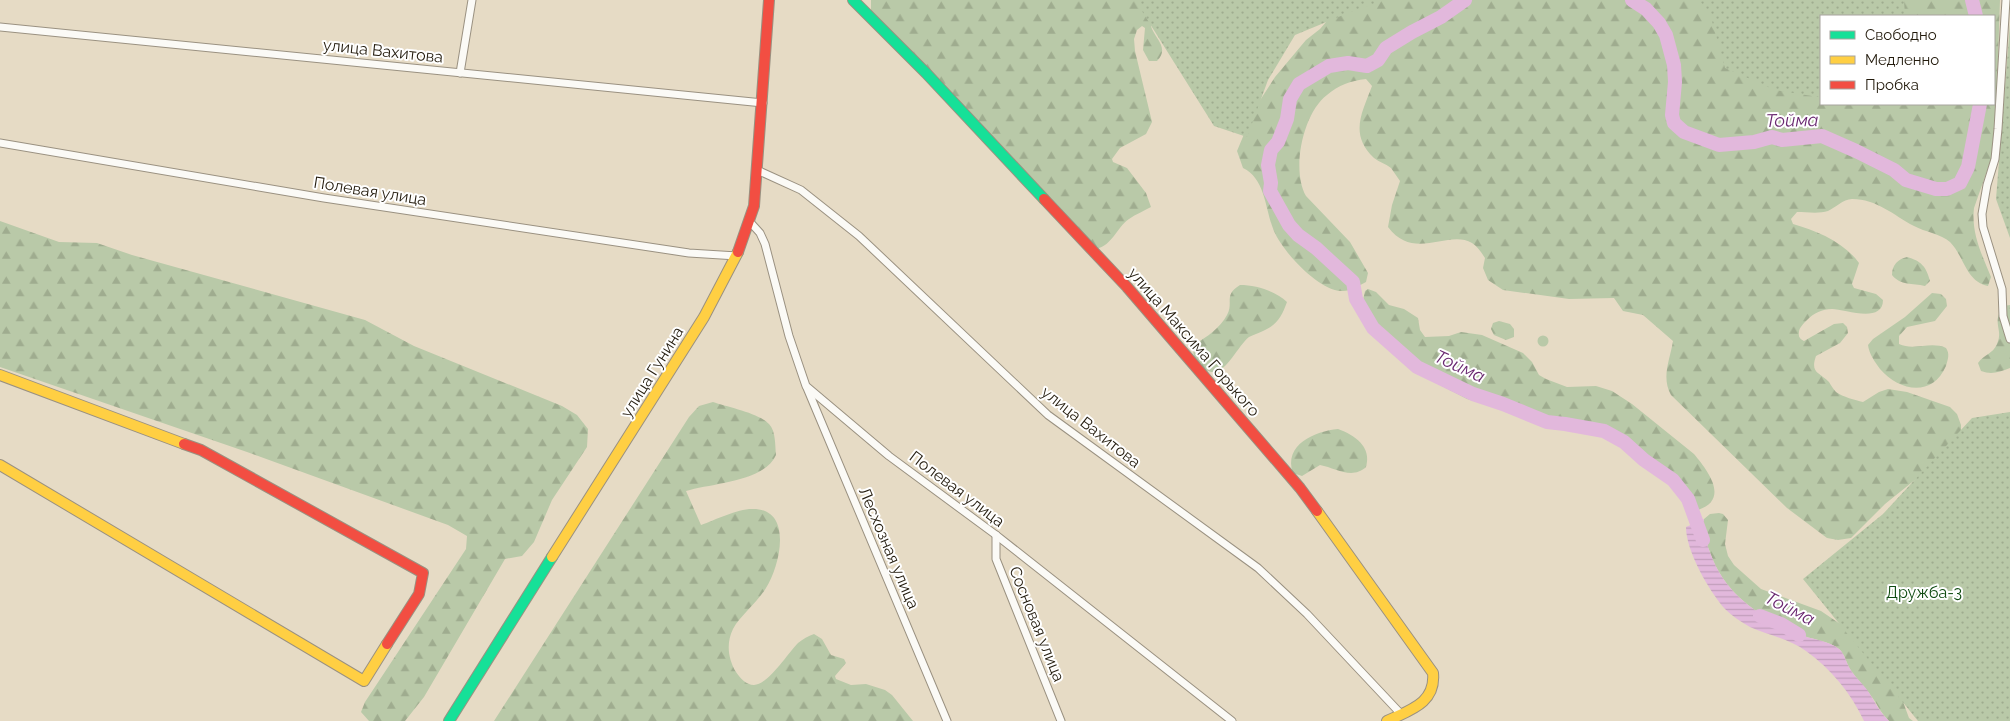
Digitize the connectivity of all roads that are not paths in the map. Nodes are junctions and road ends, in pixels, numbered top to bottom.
1 (472, 0) edge
2 (769, 0) edge
3 (853, 0) edge
4 (2006, 0) edge
5 (0, 27) edge
6 (460, 73) junction
7 (763, 103) junction
8 (0, 143) edge
9 (757, 170) junction
10 (750, 222) junction
11 (737, 256) junction
12 (2010, 340) edge
13 (0, 375) edge
14 (806, 386) junction
15 (0, 465) edge
16 (996, 535) junction
17 (1401, 714) junction
18 (449, 721) edge
19 (947, 721) edge
20 (1061, 721) edge
21 (1232, 721) edge
22 (1387, 721) edge

1 - 6 street
2 - 7 street, улица Гунина
3 - 17 street, улица Максима Горького
4 - 12 street
5 - 6 street, улица Вахитова
6 - 7 street, улица Вахитова
7 - 9 street, улица Гунина
8 - 11 street, Полевая улица
9 - 10 street, улица Гунина
9 - 17 street, улица Вахитова
10 - 11 street, улица Гунина
10 - 14 street
11 - 18 street, улица Гунина
13 - 15 street
14 - 16 street, Полевая улица
14 - 19 street, Лесхозная улица
16 - 20 street, Сосновая улица
16 - 21 street, Полевая улица
17 - 22 street, улица Максима Горького

